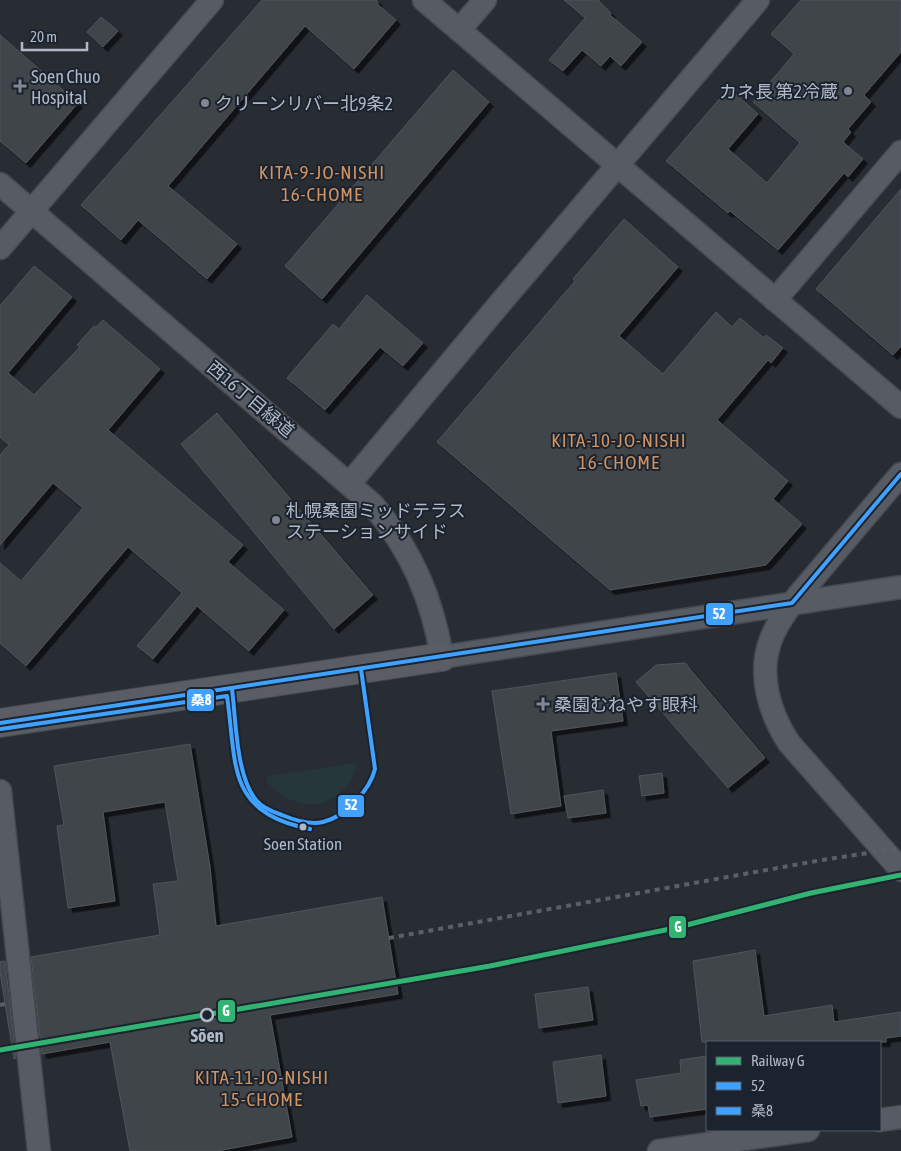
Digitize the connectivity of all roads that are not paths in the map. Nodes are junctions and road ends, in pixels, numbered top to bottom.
1 (212, 0) edge
2 (424, 0) edge
3 (485, 0) edge
4 (758, 0) edge
5 (459, 30) junction
6 (901, 152) edge
7 (618, 165) junction
8 (0, 184) edge
9 (31, 211) junction
10 (0, 248) edge
11 (775, 300) junction
12 (901, 407) edge
13 (901, 474) edge
14 (350, 484) junction
15 (901, 587) edge
16 (792, 603) junction
17 (442, 656) junction
18 (0, 724) edge
19 (0, 791) edge
20 (901, 870) edge
21 (901, 1117) edge
22 (881, 1120) edge
23 (795, 1138) edge
24 (38, 1151) edge
25 (659, 1151) edge

1 - 9 street
2 - 5 street
3 - 5 street
4 - 7 street
5 - 7 street
6 - 11 street
7 - 11 street
7 - 14 street
8 - 9 street, 西16丁目緑道
9 - 10 street
9 - 14 street, 西16丁目緑道
11 - 12 street
13 - 16 street
14 - 17 street, 西16丁目緑道
15 - 16 street
16 - 17 street
16 - 20 street
17 - 18 main road
19 - 24 street
21 - 22 street
23 - 25 street

